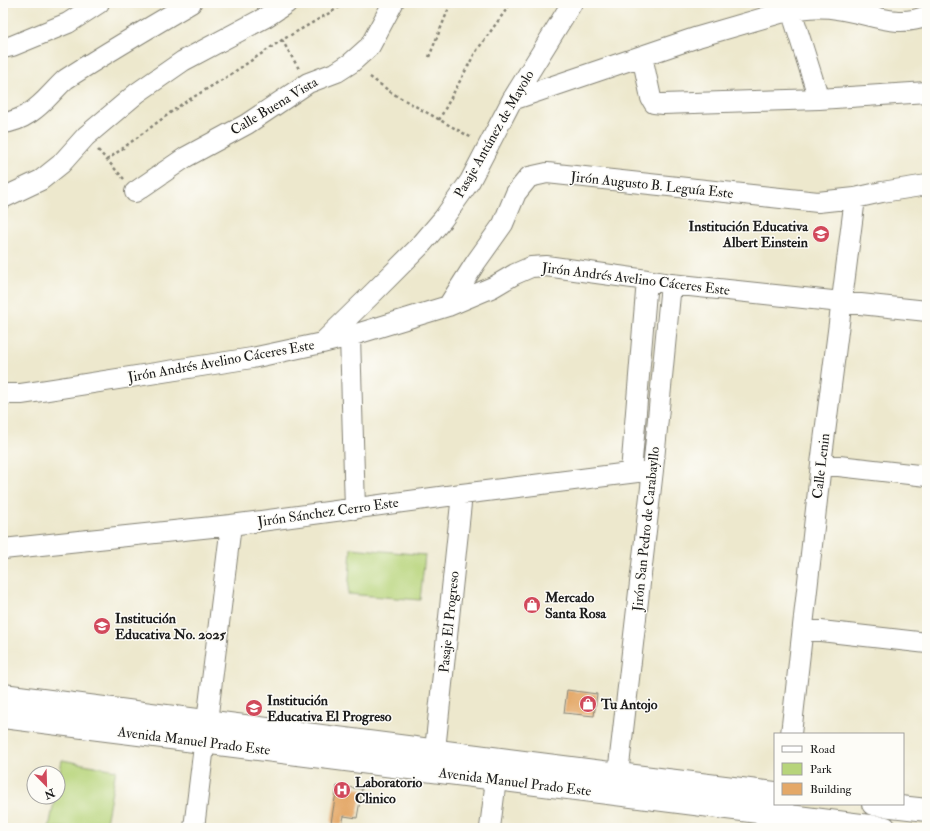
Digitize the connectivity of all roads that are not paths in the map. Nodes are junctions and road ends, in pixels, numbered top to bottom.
1 (99, 3) edge
2 (191, 3) edge
3 (287, 3) edge
4 (393, 3) edge
5 (588, 3) edge
6 (570, 6) edge
7 (792, 10) junction
8 (927, 16) edge
9 (3, 48) edge
10 (642, 56) junction
11 (927, 92) edge
12 (819, 99) junction
13 (512, 100) junction
14 (3, 123) edge
15 (927, 185) edge
16 (135, 192) road end
17 (3, 198) edge
18 (855, 198) junction
19 (647, 280) junction
20 (671, 284) junction
21 (842, 301) junction
22 (448, 306) junction
23 (927, 311) edge
24 (350, 336) junction
25 (322, 343) junction
26 (3, 394) edge
27 (821, 464) junction
28 (653, 470) junction
29 (631, 472) junction
30 (927, 476) edge
31 (462, 494) junction
32 (355, 508) junction
33 (231, 525) junction
34 (3, 549) edge
35 (803, 629) junction
36 (927, 643) edge
37 (3, 695) edge
38 (3, 717) edge
39 (206, 721) junction
40 (791, 733) edge
41 (203, 742) junction
42 (435, 750) junction
43 (499, 758) junction
44 (618, 774) junction
45 (496, 779) junction
46 (774, 792) edge
47 (882, 805) edge
48 (927, 810) edge
49 (783, 816) edge
50 (194, 828) edge
51 (490, 828) edge
52 (885, 828) edge

1 - 9 street
2 - 14 street
3 - 17 street
4 - 16 street, Calle Buena Vista
5 - 6 street
6 - 13 street, Pasaje Antúnez de Mayolo
7 - 8 street
7 - 10 street
7 - 12 street
10 - 12 street
10 - 13 street
11 - 12 street
13 - 25 street, Pasaje Antúnez de Mayolo
15 - 18 street, Jirón Augusto B. Leguía Este
18 - 21 street, Calle Lenin
18 - 22 street, Jirón Augusto B. Leguía Este
19 - 20 street, Jirón Andrés Avelino Cáceres Este
19 - 22 street, Jirón Andrés Avelino Cáceres Este
19 - 29 street, Jirón San Pedro de Carabayllo
20 - 21 street, Jirón Andrés Avelino Cáceres Este
20 - 28 street, Jirón San Pedro de Carabayllo
21 - 23 street, Jirón Andrés Avelino Cáceres Este
21 - 27 street, Calle Lenin
22 - 24 street, Jirón Andrés Avelino Cáceres Este
24 - 25 street, Jirón Andrés Avelino Cáceres Este
24 - 32 street
25 - 26 street, Jirón Andrés Avelino Cáceres Este
27 - 30 street
27 - 35 street, Calle Lenin
28 - 29 street, Jirón Sánchez Cerro Este
28 - 44 street, Jirón San Pedro de Carabayllo
29 - 31 street, Jirón Sánchez Cerro Este
31 - 32 street, Jirón Sánchez Cerro Este
31 - 42 street, Pasaje El Progreso
32 - 33 street, Jirón Sánchez Cerro Este
33 - 34 street, Jirón Sánchez Cerro Este
33 - 39 street
35 - 36 street
35 - 40 street, Calle Lenin
37 - 39 street, Avenida Manuel Prado Este
38 - 41 street, Avenida Manuel Prado Este
39 - 41 street
39 - 42 street, Avenida Manuel Prado Este
41 - 45 street, Avenida Manuel Prado Este
41 - 50 street
42 - 43 street, Avenida Manuel Prado Este
43 - 44 street, Avenida Manuel Prado Este
43 - 45 street
44 - 46 street, Avenida Manuel Prado Este
45 - 49 street, Avenida Manuel Prado Este
45 - 51 street
47 - 48 street
49 - 52 street, Avenida Manuel Prado Este

